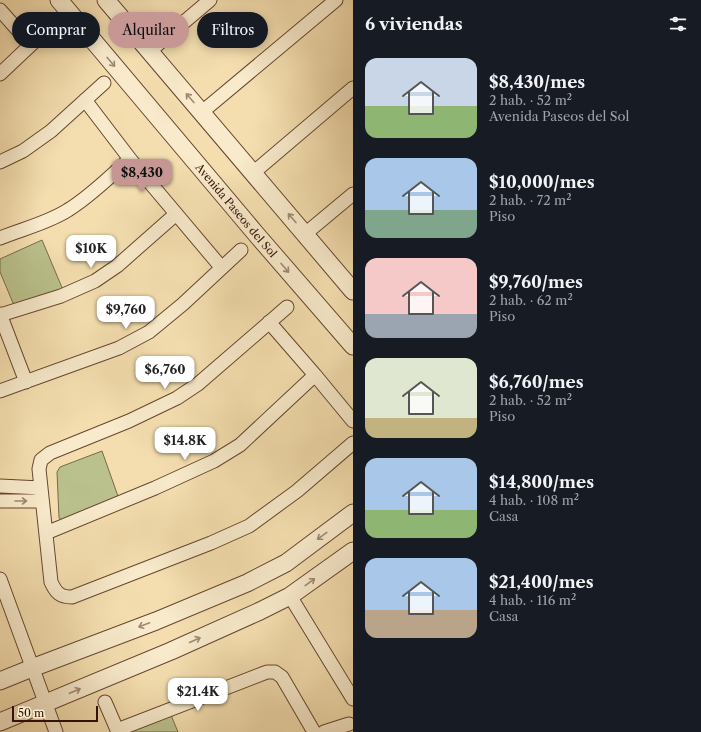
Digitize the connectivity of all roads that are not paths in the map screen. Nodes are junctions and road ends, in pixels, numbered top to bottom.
1 (58, 0) edge
2 (106, 0) edge
3 (210, 0) edge
4 (336, 0) edge
5 (0, 10) edge
6 (12, 24) edge
7 (28, 48) edge
8 (150, 51) junction
9 (0, 74) edge
10 (104, 83) dead end
11 (353, 88) edge
12 (85, 100) junction
13 (202, 112) junction
14 (130, 159) junction
15 (0, 162) edge
16 (253, 173) junction
17 (353, 194) edge
18 (176, 214) junction
19 (306, 234) junction
20 (0, 238) edge
21 (241, 250) dead end
22 (221, 268) junction
23 (353, 291) edge
24 (287, 307) dead end
25 (0, 314) edge
26 (269, 322) junction
27 (353, 346) edge
28 (315, 375) junction
29 (26, 382) junction
30 (0, 391) edge
31 (353, 421) edge
32 (353, 443) edge
33 (0, 486) edge
34 (41, 494) junction
35 (0, 501) edge
36 (353, 513) edge
37 (46, 533) junction
38 (353, 551) edge
39 (0, 579) edge
40 (290, 596) junction
41 (32, 668) junction
42 (0, 681) edge
43 (353, 699) edge
44 (105, 702) dead end
45 (46, 704) junction
46 (0, 722) edge
47 (349, 724) dead end
48 (117, 731) edge
49 (56, 732) edge
50 (314, 732) edge
51 (324, 732) edge

1 -> 27 street, Avenida Paseos del Sol
2 - 8 street
3 - 8 street
4 - 13 street
5 - 6 street
7 - 9 street
13 -> 8 street
10 - 12 street
11 - 16 street
12 - 14 street
12 - 15 street
13 - 16 street
14 - 18 street
14 - 20 street
19 -> 16 street
17 - 19 street
18 - 22 street
18 - 25 street
19 - 23 street
21 - 22 street
22 - 29 street
24 - 26 street
25 - 29 street
26 - 28 street
26 - 34 street
28 - 31 street
28 - 37 street
29 - 30 street
32 - 37 street
33 - 34 street
35 -> 34 street
34 - 37 street
36 -> 41 street
40 -> 38 street
39 - 41 street
40 - 43 street
45 -> 40 street
41 - 42 street
41 - 45 street
44 - 48 street
45 - 46 street
45 - 49 street
47 - 51 street
48 - 50 street

